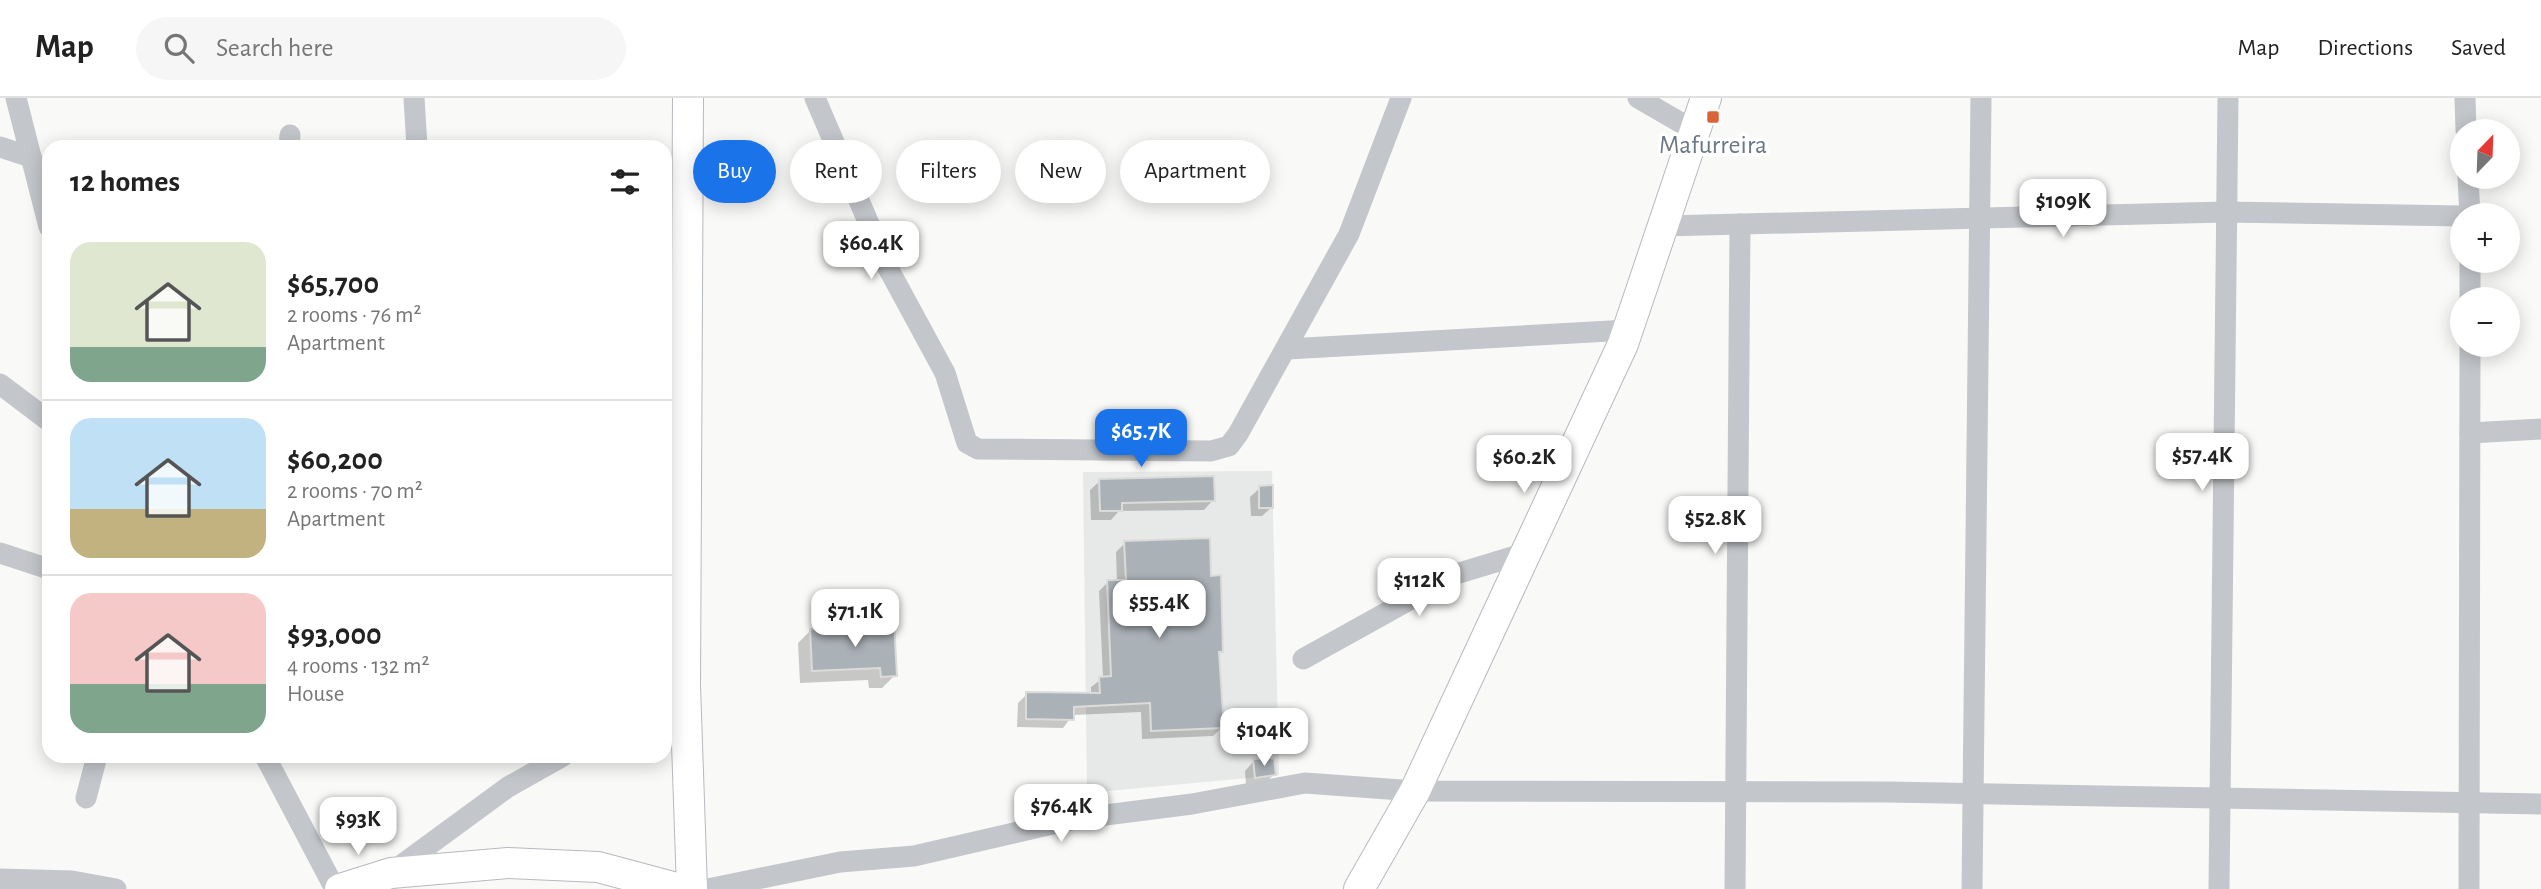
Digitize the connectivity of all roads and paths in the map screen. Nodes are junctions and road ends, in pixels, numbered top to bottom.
1 (16, 98) edge
2 (414, 98) edge
3 (688, 98) edge
4 (815, 98) edge
5 (1401, 98) edge
6 (1638, 98) edge
7 (1706, 98) edge
8 (1981, 98) edge
9 (2228, 98) edge
10 (2465, 98) edge
11 (2466, 119) edge
12 (1695, 131) junction
13 (417, 140) edge
14 (0, 147) edge
15 (31, 157) junction
16 (42, 200) edge
17 (2226, 212) junction
18 (2450, 216) edge
19 (1978, 220) junction
20 (1741, 223) junction
21 (1664, 226) junction
22 (1628, 330) junction
23 (1287, 349) junction
24 (2470, 357) edge
25 (0, 384) edge
26 (42, 415) edge
27 (2541, 429) edge
28 (2470, 433) junction
29 (0, 553) edge
30 (1525, 553) junction
31 (42, 567) edge
32 (1303, 659) dead end
33 (675, 691) edge
34 (95, 763) edge
35 (269, 763) edge
36 (551, 763) edge
37 (1415, 791) junction
38 (1733, 793) junction
39 (1973, 793) junction
40 (2220, 797) junction
41 (86, 798) dead end
42 (2541, 804) edge
43 (2472, 805) junction
44 (391, 873) junction
45 (0, 878) edge
46 (116, 889) edge
47 (337, 889) edge
48 (680, 889) edge
49 (692, 889) edge
50 (708, 889) edge
51 (1359, 889) edge
52 (1735, 889) edge
53 (1972, 889) edge
54 (2219, 889) edge
55 (2469, 889) edge

1 - 15 street
2 - 13 street
3 - 33 street
4 - 23 street
5 - 23 street
6 - 12 street
7 - 12 street
8 - 19 street
9 - 17 street
10 - 11 street
12 - 21 street
14 - 15 street
15 - 16 street
17 - 18 street
17 - 19 street
17 - 40 street
19 - 20 street
19 - 39 street
20 - 21 street
20 - 38 street
21 - 22 street
22 - 23 street
22 - 30 street
24 - 28 street
25 - 26 street
27 - 28 street
28 - 43 street
29 - 31 street
30 - 32 street
30 - 37 street
33 - 49 street
34 - 41 street
35 - 47 street
36 - 44 street
37 - 38 street
37 - 50 street
37 - 51 street
38 - 39 street
38 - 52 street
39 - 40 street
39 - 53 street
40 - 43 street
40 - 54 street
42 - 43 street
43 - 55 street
44 - 47 street
44 - 48 street
45 - 46 street

